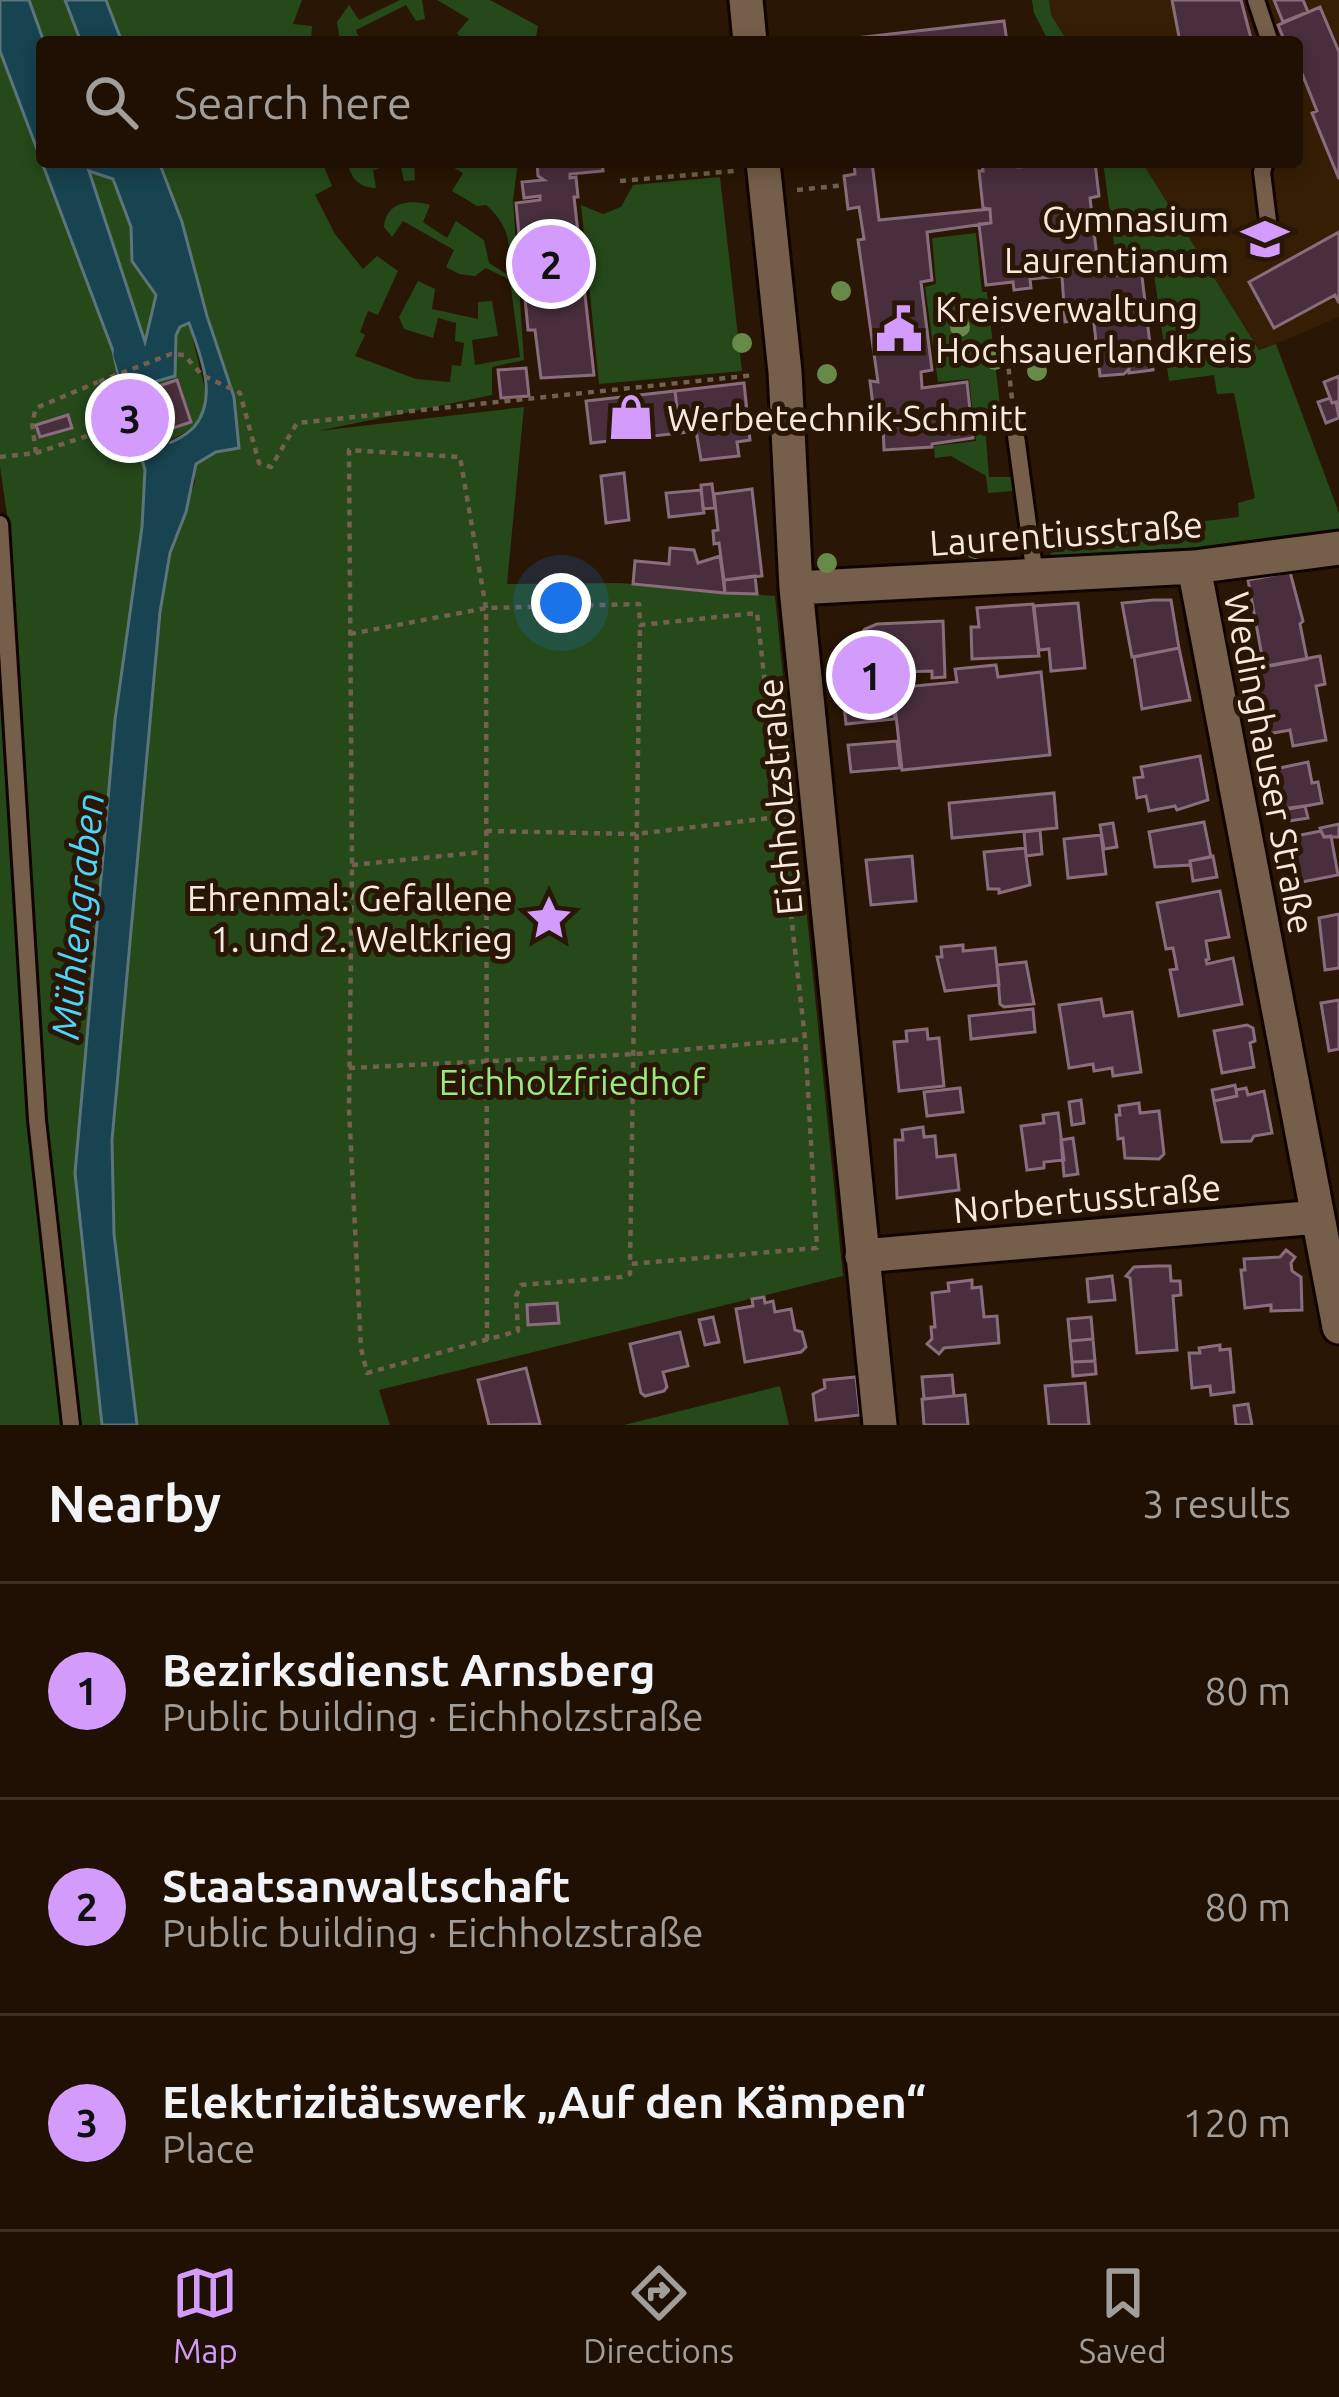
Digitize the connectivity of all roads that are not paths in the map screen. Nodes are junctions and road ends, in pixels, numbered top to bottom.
1 (746, 0) edge
2 (1256, 0) edge
3 (749, 36) edge
4 (1268, 36) edge
5 (1263, 168) edge
6 (764, 175) edge
7 (1269, 229) dead end
8 (1014, 421) road end
9 (0, 524) edge
10 (1339, 548) edge
11 (1194, 567) junction
12 (1035, 576) junction
13 (796, 587) junction
14 (1318, 1217) junction
15 (862, 1256) junction
16 (1339, 1327) edge
17 (71, 1425) edge
18 (880, 1425) edge

1 - 3 street
2 - 4 lane
5 - 7 lane
6 - 13 street, Eichholzstraße
8 - 12 lane
9 - 17 lane
10 - 11 street, Laurentiusstraße
11 - 12 street, Laurentiusstraße
11 - 14 street, Wedinghauser Straße
12 - 13 street, Laurentiusstraße
13 - 15 street, Eichholzstraße
14 - 15 street, Norbertusstraße
14 - 16 street, Wedinghauser Straße
15 - 18 street, Eichholzstraße

